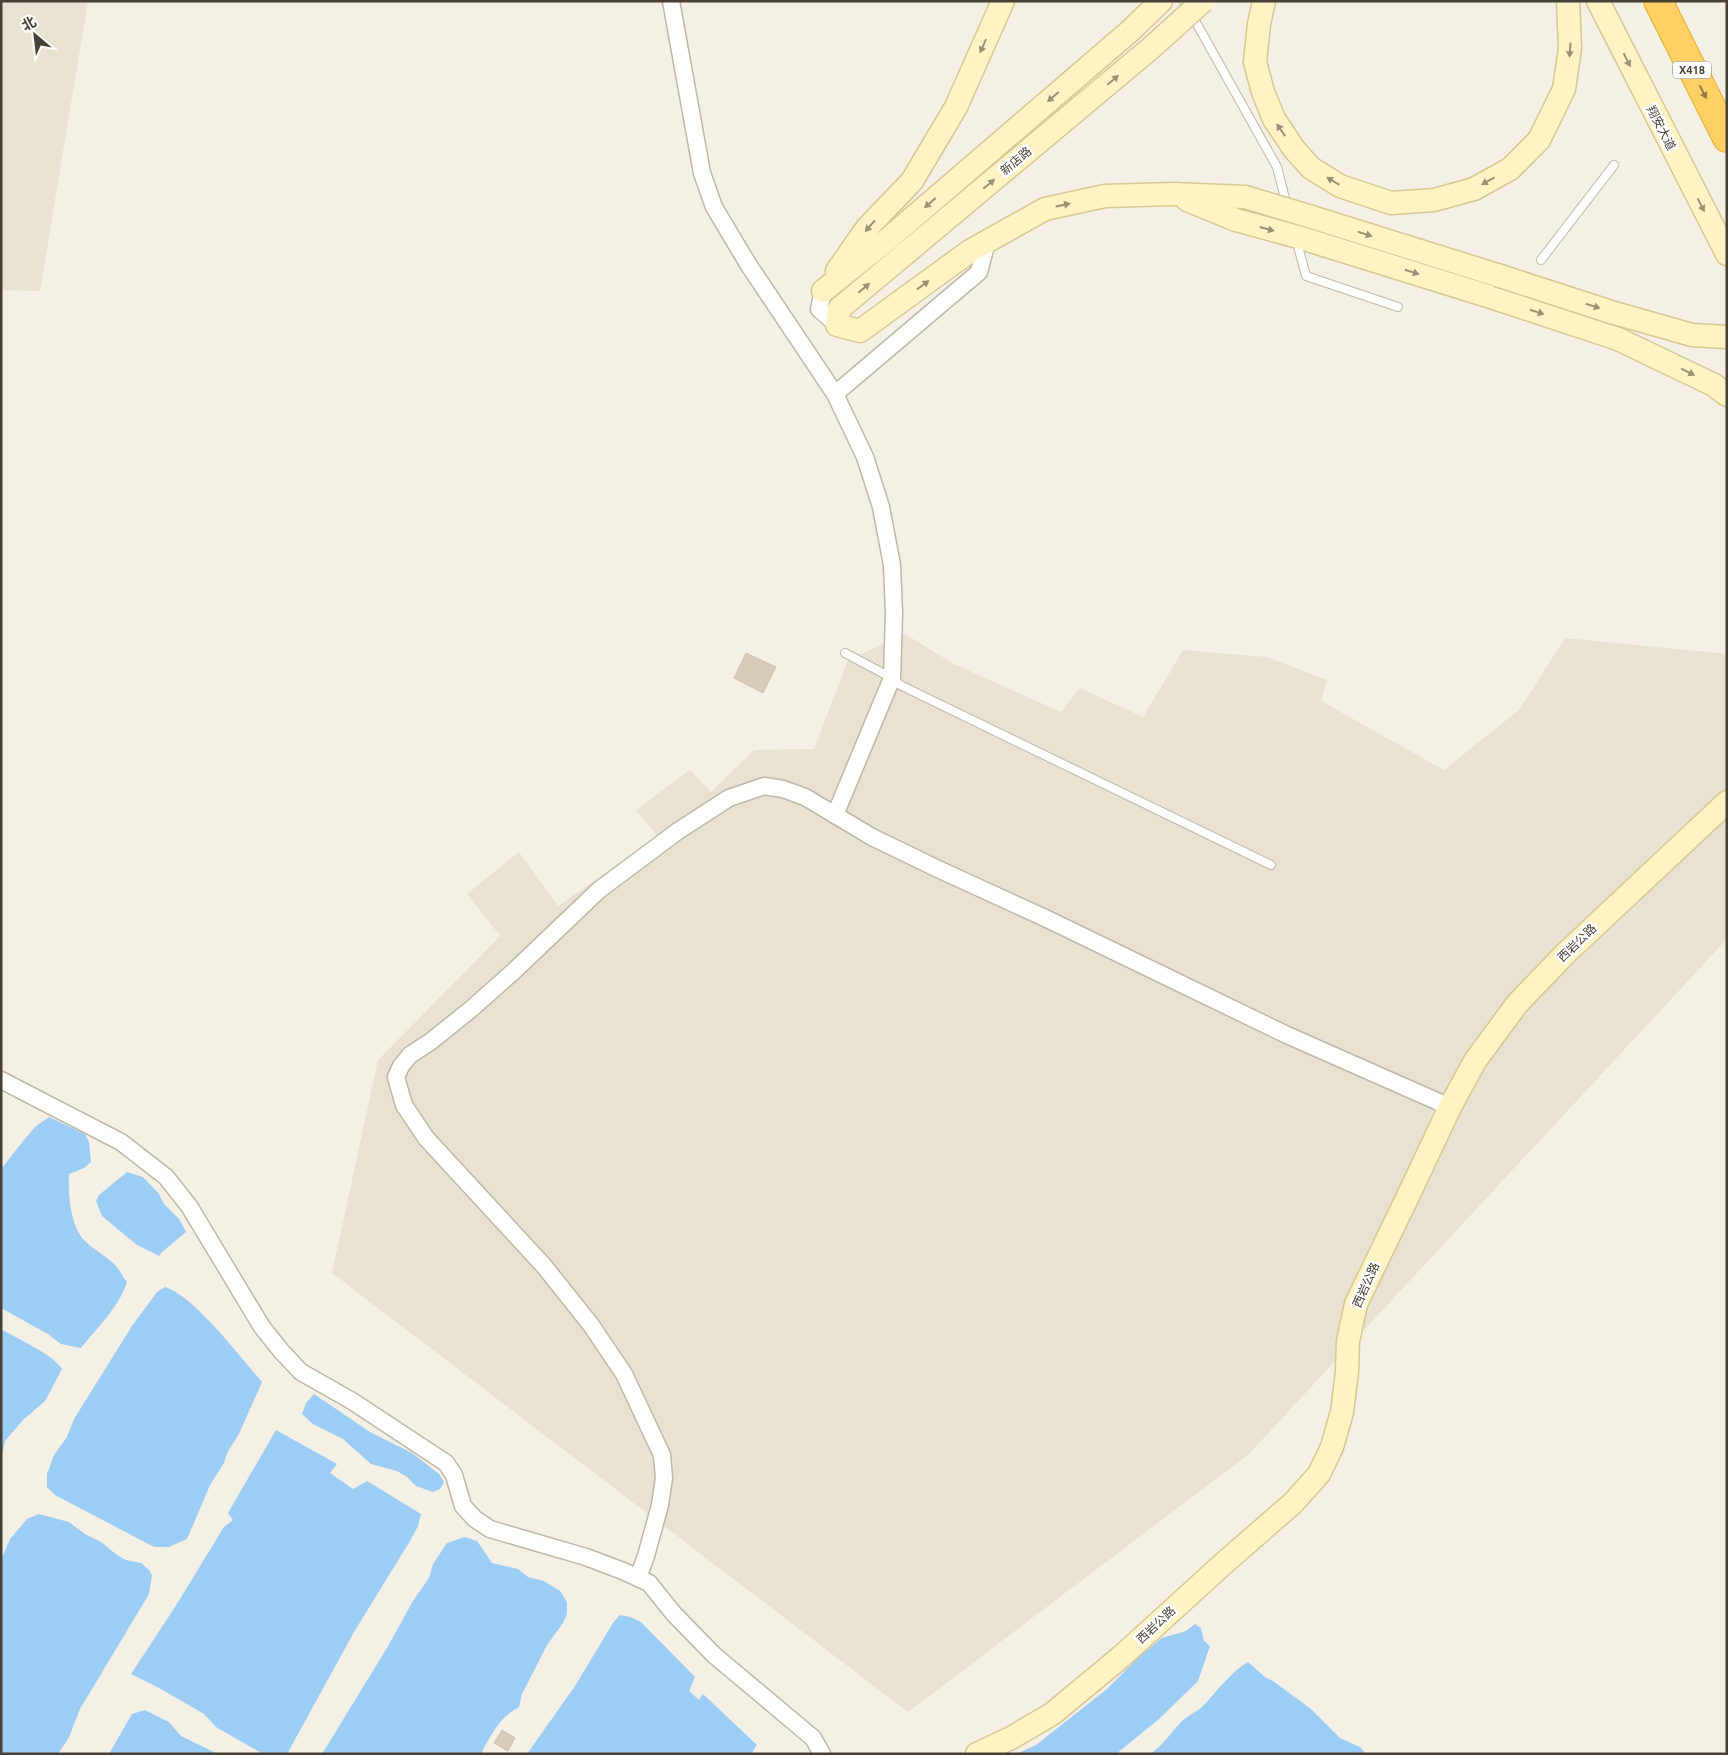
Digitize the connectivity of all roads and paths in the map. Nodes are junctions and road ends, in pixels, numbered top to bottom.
1 (671, 1) edge
2 (1003, 1) edge
3 (1161, 1) edge
4 (1184, 1) edge
5 (1203, 1) edge
6 (1264, 1) edge
7 (1568, 1) edge
8 (1598, 1) edge
9 (1658, 1) edge
10 (1727, 138) edge
11 (1614, 165) dead end
12 (1172, 194) junction
13 (1296, 226) junction
14 (987, 242) junction
15 (1727, 254) edge
16 (1541, 260) dead end
17 (823, 291) junction
18 (1398, 307) dead end
19 (837, 325) junction
20 (1727, 337) edge
21 (835, 394) junction
22 (1727, 395) edge
23 (845, 653) dead end
24 (892, 678) junction
25 (1727, 802) edge
26 (835, 815) junction
27 (1271, 865) dead end
28 (1, 1080) edge
29 (1450, 1107) junction
30 (638, 1578) junction
31 (822, 1754) edge
32 (977, 1754) edge

1 - 21 street
2 -> 17 main road
3 -> 17 main road, 新店路
4 - 13 lane
19 -> 5 main road, 新店路, bridge
7 -> 6 main road
8 -> 15 main road, 翔安大道
9 -> 10 highway, X418
11 - 16 lane
12 -> 13 main road, bridge
12 - 13 main road, bridge
14 -> 12 main road
13 - 18 lane
13 -> 20 main road, bridge
13 -> 22 main road
19 -> 14 main road
14 - 21 street
17 - 19 street
21 - 24 street
23 - 24 lane
24 - 26 street
24 - 27 lane
25 - 29 main road, 西岩公路
26 - 29 street
26 - 30 street
28 - 30 street
29 - 32 main road, 西岩公路
30 - 31 street

